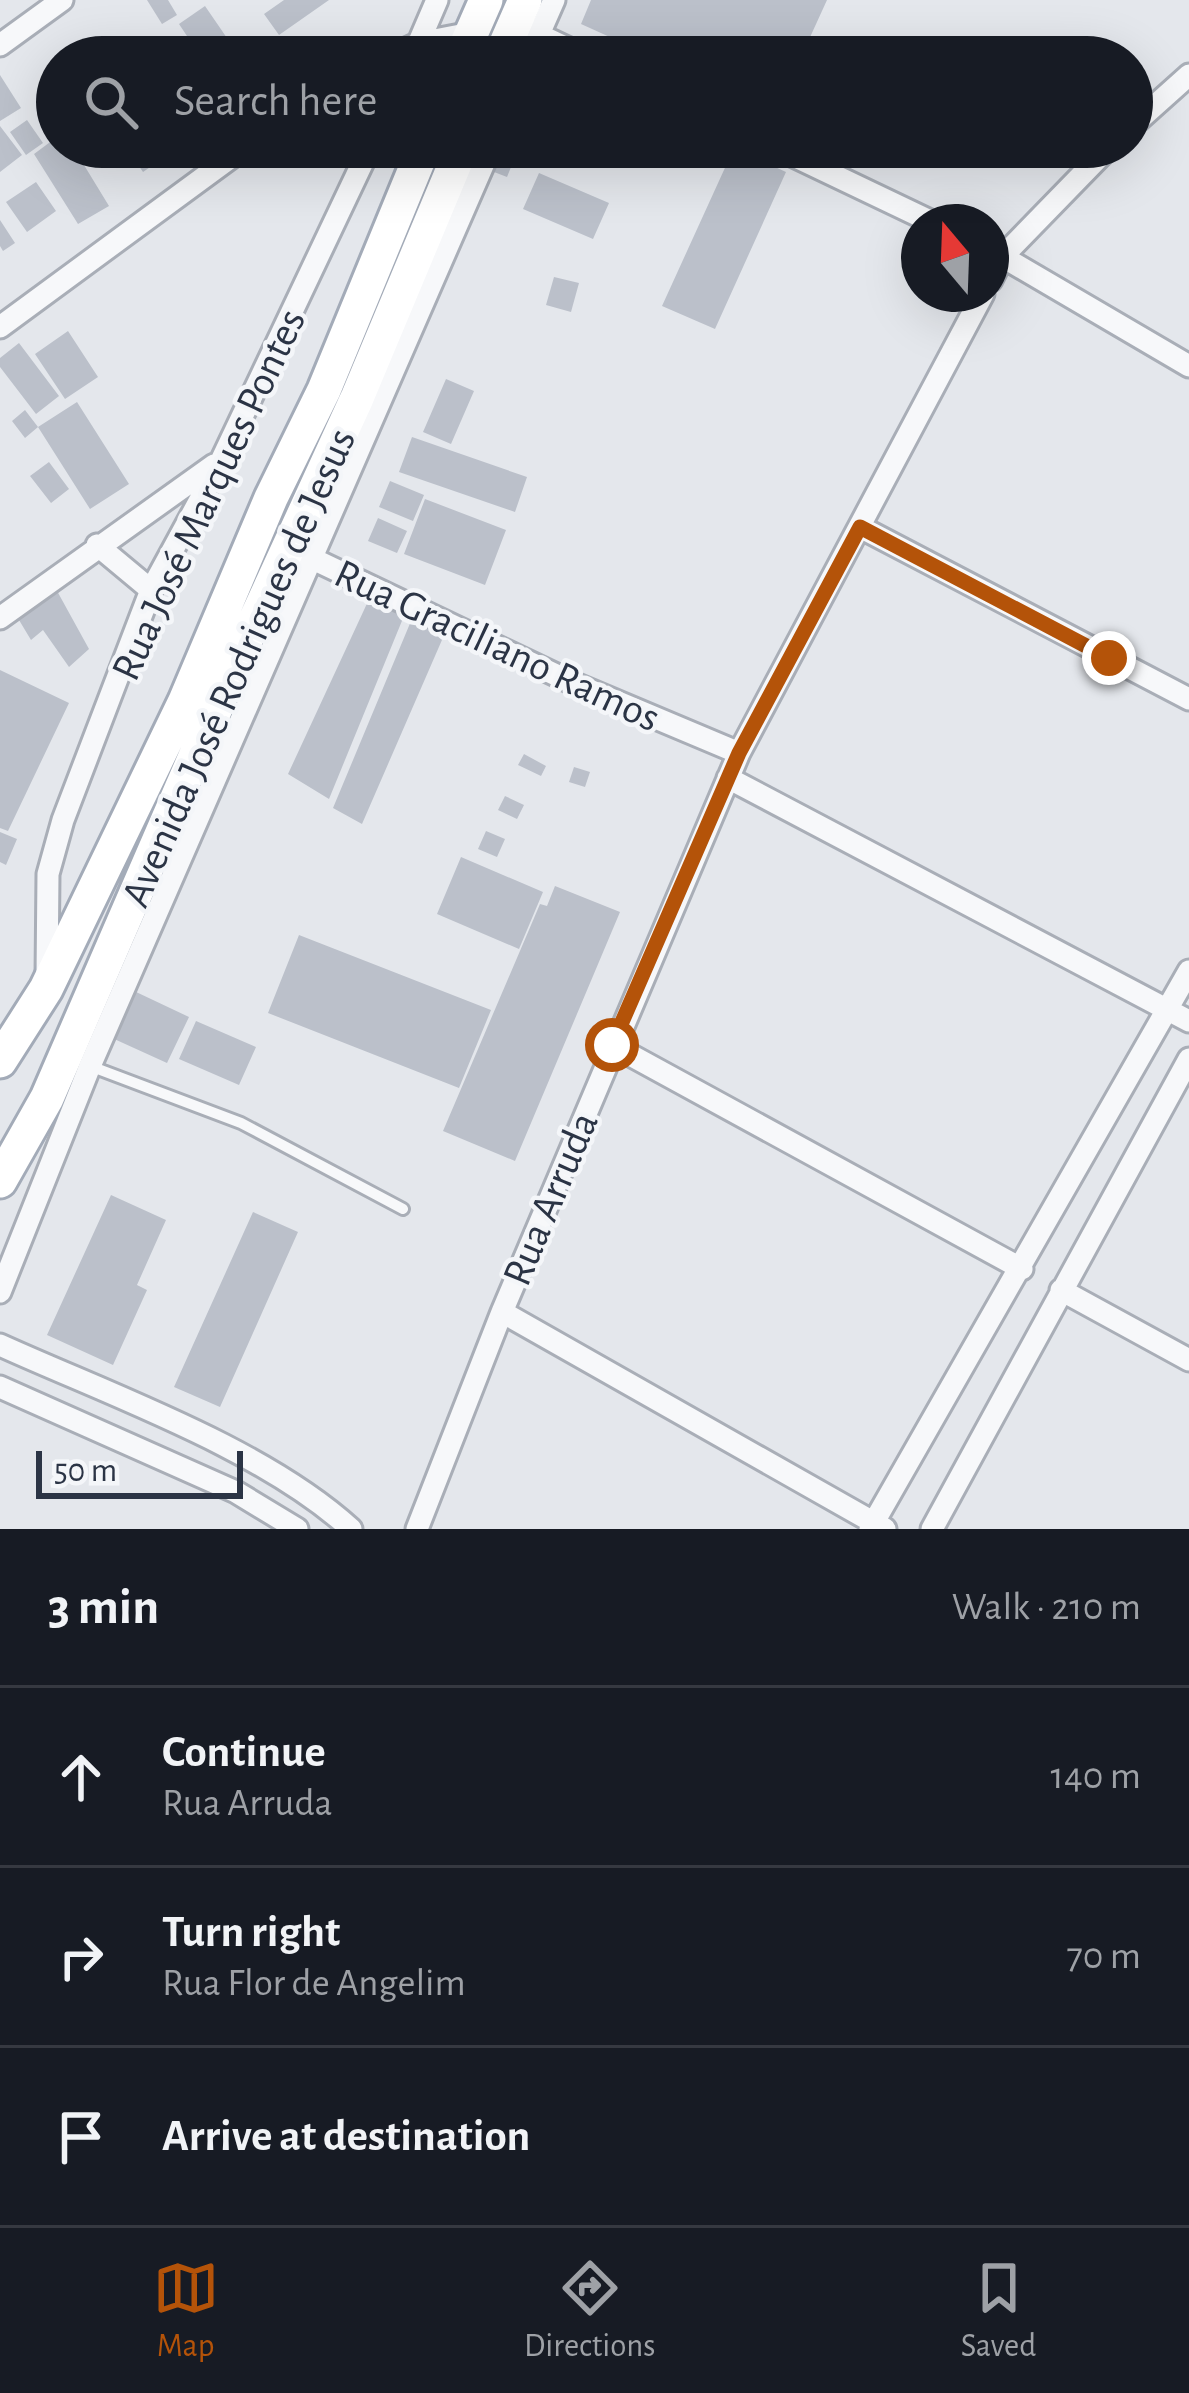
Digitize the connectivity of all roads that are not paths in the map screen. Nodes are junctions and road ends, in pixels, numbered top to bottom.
1 (62, 0) edge
2 (437, 0) edge
3 (486, 0) edge
4 (554, 0) edge
5 (526, 19) edge
6 (422, 36) edge
7 (470, 36) edge
8 (553, 36) edge
9 (0, 45) edge
10 (1189, 75) edge
11 (1153, 107) edge
12 (216, 168) edge
13 (360, 168) edge
14 (415, 168) edge
15 (453, 168) edge
16 (481, 168) edge
17 (819, 168) edge
18 (1087, 168) edge
19 (901, 207) edge
20 (1009, 242) edge
21 (1009, 260) edge
22 (973, 312) edge
23 (0, 327) edge
24 (1189, 366) edge
25 (221, 460) junction
26 (311, 499) junction
27 (860, 527) junction
28 (98, 545) junction
29 (313, 560) junction
30 (151, 590) junction
31 (0, 618) edge
32 (1189, 700) edge
33 (739, 753) junction
34 (728, 778) junction
35 (1189, 971) edge
36 (46, 989) junction
37 (1179, 1015) edge
38 (612, 1045) junction
39 (1189, 1059) edge
40 (0, 1060) edge
41 (90, 1066) junction
42 (46, 1098) junction
43 (0, 1180) edge
44 (403, 1210) dead end
45 (1022, 1269) junction
46 (1061, 1290) junction
47 (0, 1292) edge
48 (502, 1312) junction
49 (0, 1345) edge
50 (1189, 1360) edge
51 (0, 1387) edge
52 (876, 1527) edge
53 (297, 1529) edge
54 (351, 1529) edge
55 (417, 1529) edge
56 (932, 1529) edge

1 - 9 street
2 - 6 street
3 - 7 main road
4 - 5 street
5 - 8 street
10 - 11 street
12 - 23 street
13 - 25 street, Rua José Marques Pontes
14 - 36 main road, Avenida José Rodrigues de Jesus
15 - 26 main road, Avenida José Rodrigues de Jesus
16 - 29 street
17 - 19 street
18 - 20 street
21 - 24 street
22 - 27 street, Rua Arruda
25 - 28 street
25 - 30 street, Rua José Marques Pontes
26 - 29 street, Rua Graciliano Ramos
26 - 42 main road, Avenida José Rodrigues de Jesus
27 - 32 street
27 - 33 street, Rua Arruda
28 - 30 street
28 - 31 street
29 - 33 street, Rua Graciliano Ramos
29 - 41 street
30 - 36 street, Rua José Marques Pontes
33 - 34 street, Rua Arruda
34 - 37 street
34 - 38 street, Rua Arruda
35 - 37 street
36 - 40 main road, Avenida José Rodrigues de Jesus
37 - 45 street
38 - 45 street
38 - 48 street, Rua Arruda
39 - 46 street
41 - 42 lane
41 - 44 lane
41 - 47 street
42 - 43 main road, Avenida José Rodrigues de Jesus
45 - 52 street
46 - 50 street
46 - 56 street
48 - 52 street
48 - 55 street, Rua Arruda
49 - 54 street
51 - 53 street

